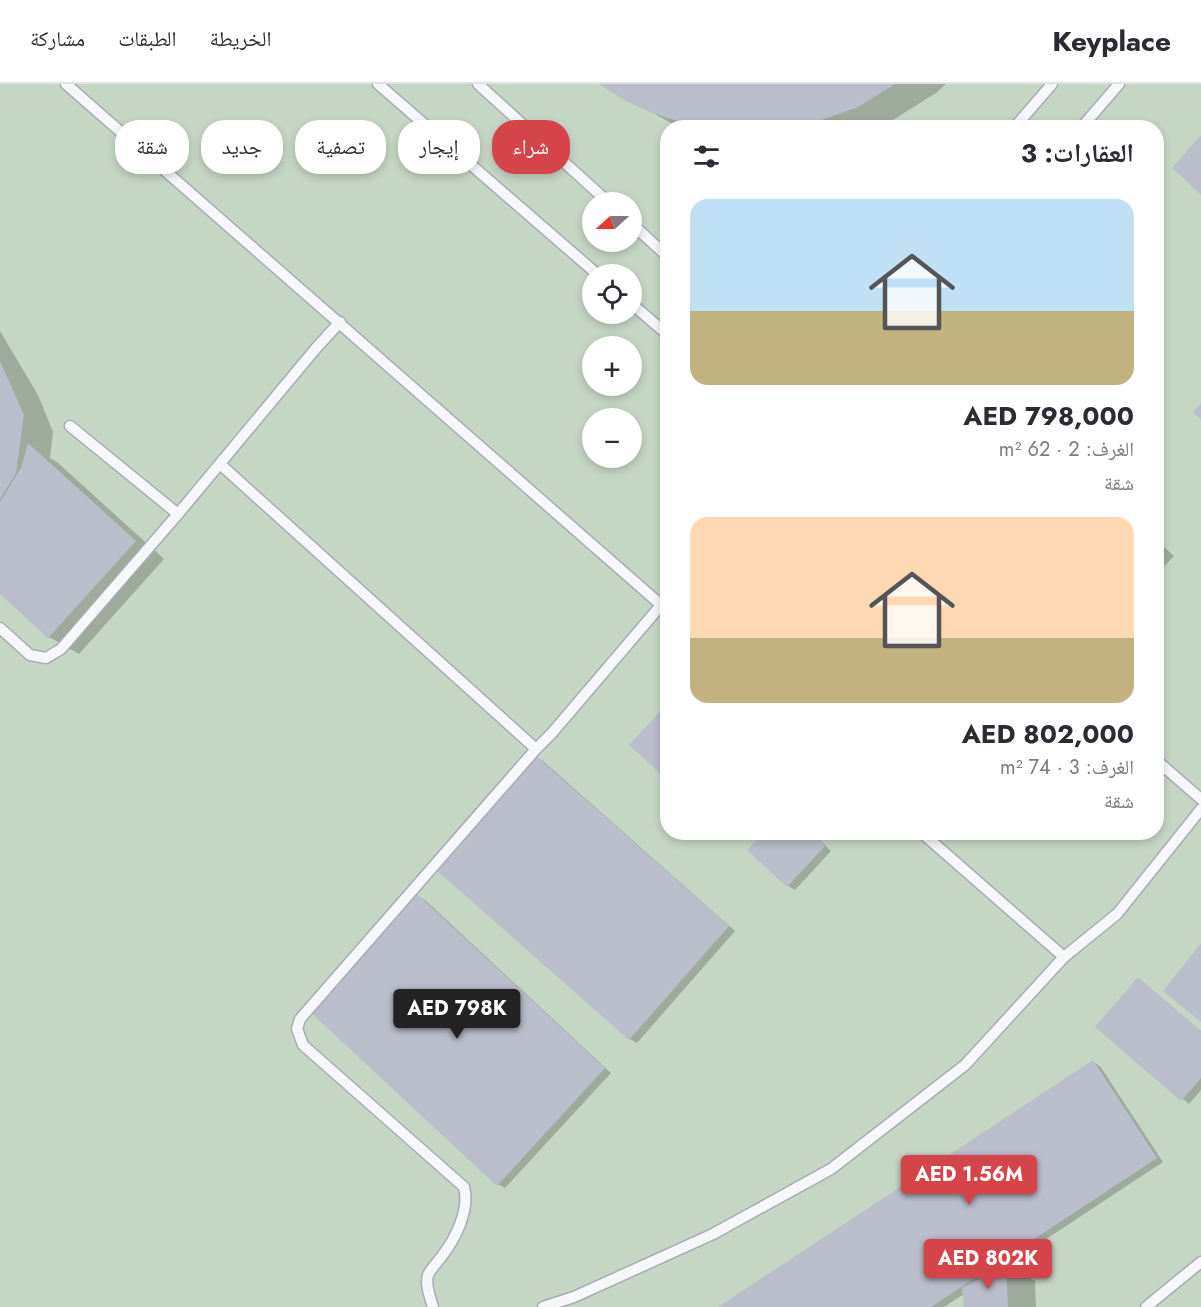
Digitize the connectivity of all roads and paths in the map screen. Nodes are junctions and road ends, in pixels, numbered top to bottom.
1 (66, 84) edge
2 (378, 84) edge
3 (477, 84) edge
4 (1052, 84) edge
5 (1119, 84) edge
6 (1021, 120) edge
7 (1088, 120) edge
8 (597, 192) edge
9 (642, 233) edge
10 (660, 250) edge
11 (585, 264) edge
12 (642, 313) edge
13 (340, 322) junction
14 (660, 328) edge
15 (70, 426) dead end
16 (220, 464) junction
17 (178, 514) junction
18 (660, 600) edge
19 (660, 610) edge
20 (0, 628) edge
21 (536, 749) junction
22 (1164, 767) edge
23 (1201, 799) edge
24 (1201, 809) edge
25 (930, 840) edge
26 (1064, 957) junction
27 (1201, 1262) edge
28 (433, 1307) edge
29 (543, 1307) edge
30 (1146, 1307) edge

1 - 13 lane
2 - 11 lane
3 - 8 lane
4 - 6 lane
5 - 7 lane
9 - 10 lane
12 - 14 lane
13 - 16 lane
13 - 18 lane
15 - 17 lane
16 - 17 lane
16 - 21 lane
17 - 20 lane
19 - 21 lane
21 - 28 lane
22 - 23 lane
24 - 26 lane
25 - 26 lane
26 - 29 lane
27 - 30 lane

